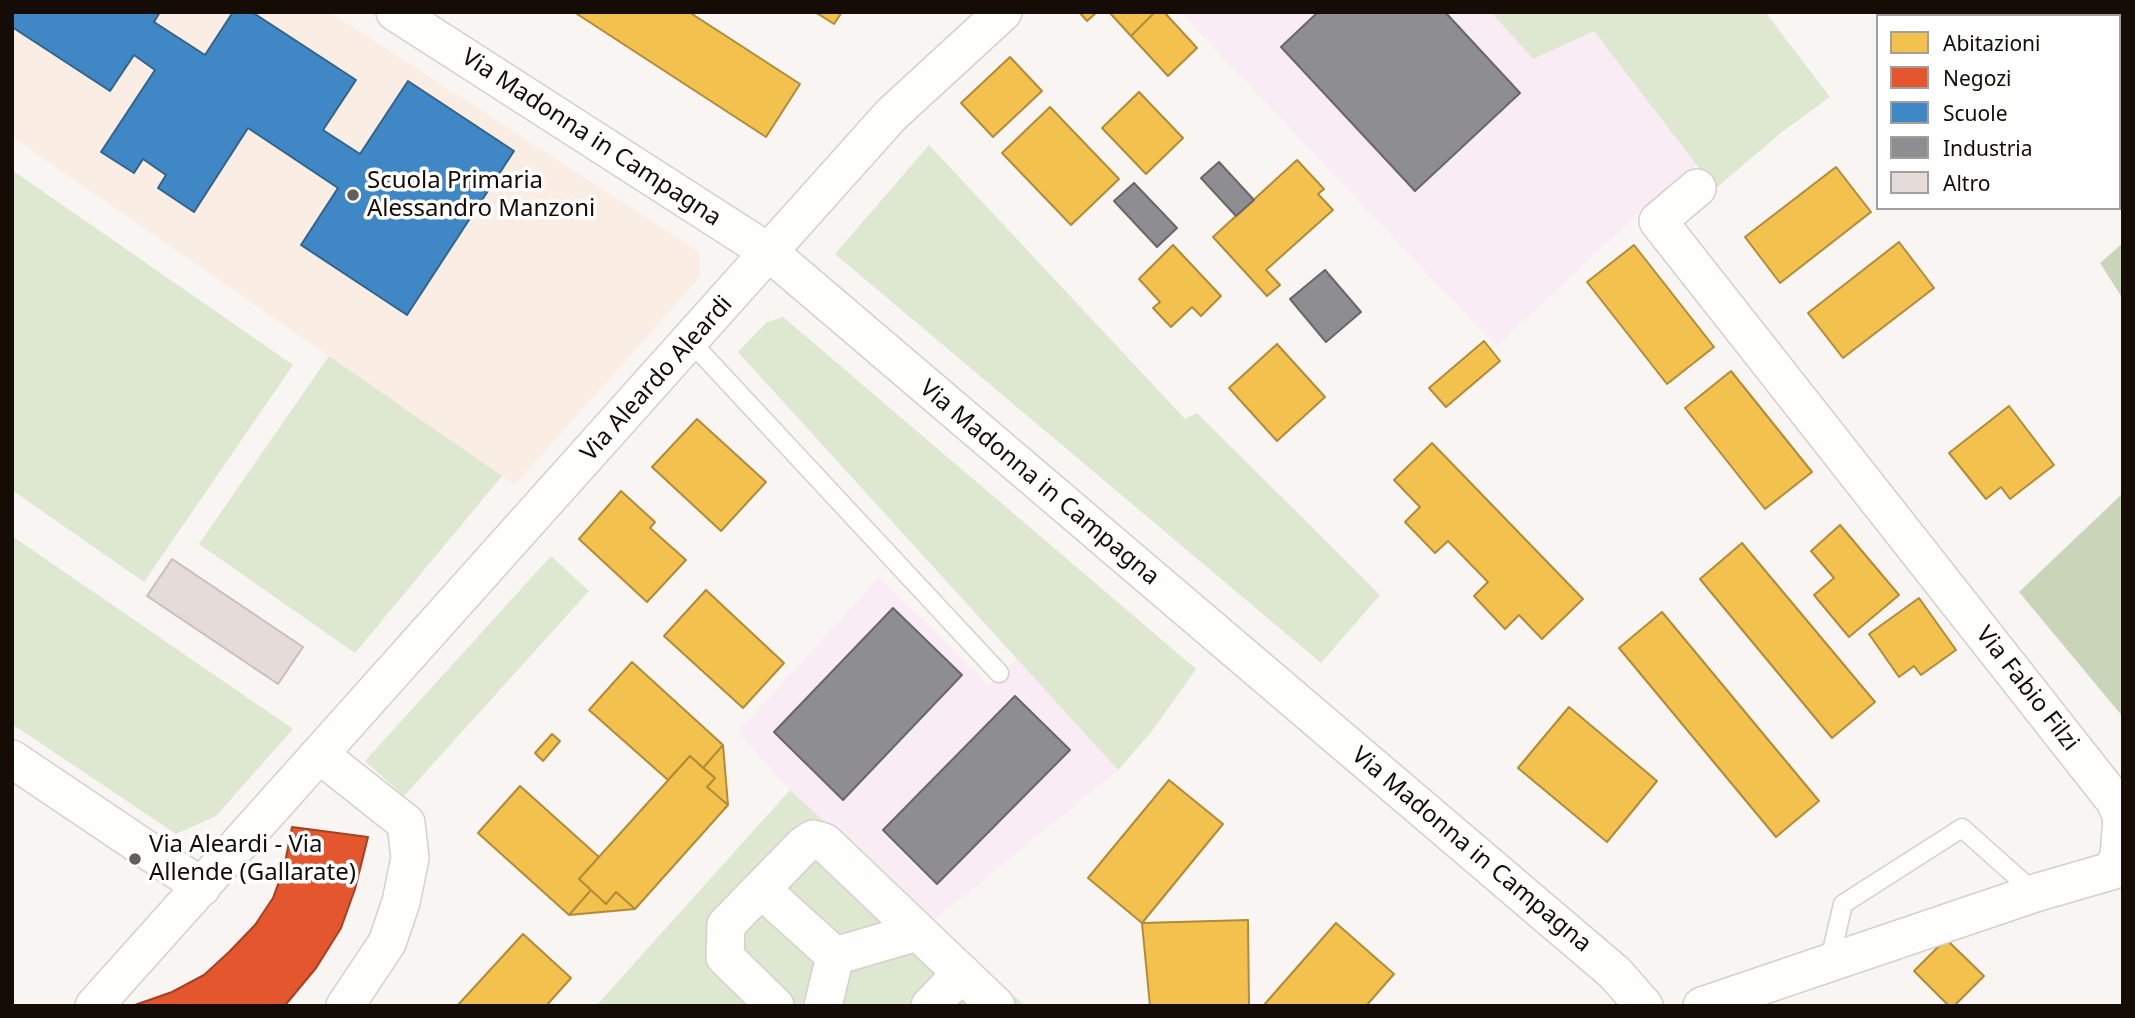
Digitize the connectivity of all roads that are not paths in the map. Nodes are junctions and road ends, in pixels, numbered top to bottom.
1 (395, 12) edge
2 (1003, 12) edge
3 (1697, 188) dead end
4 (769, 253) junction
5 (690, 341) junction
6 (999, 673) dead end
7 (320, 755) junction
8 (12, 759) edge
9 (202, 887) junction
10 (761, 889) junction
11 (2035, 893) junction
12 (917, 932) junction
13 (835, 956) junction
14 (1829, 964) junction
15 (962, 973) junction
16 (94, 1006) edge
17 (345, 1006) edge
18 (775, 1006) edge
19 (823, 1006) edge
20 (930, 1006) edge
21 (996, 1006) edge
22 (1644, 1006) edge
23 (1702, 1006) edge

1 - 4 street, Via Madonna in Campagna
2 - 4 street, Via Aleardo Aleardi
3 - 11 street, Via Fabio Filzi
4 - 5 street, Via Aleardo Aleardi
4 - 22 street, Via Madonna in Campagna
5 - 6 lane
5 - 7 street, Via Aleardo Aleardi
7 - 9 street, Via Aleardo Aleardi
7 - 17 street
8 - 9 street
9 - 16 street, Via Aleardo Aleardi
10 - 12 street
10 - 13 street
10 - 18 street
11 - 14 street, Via Fabio Filzi
11 - 14 lane
12 - 13 street
12 - 15 street
13 - 19 street
14 - 23 street, Via Fabio Filzi
15 - 20 street
15 - 21 street

